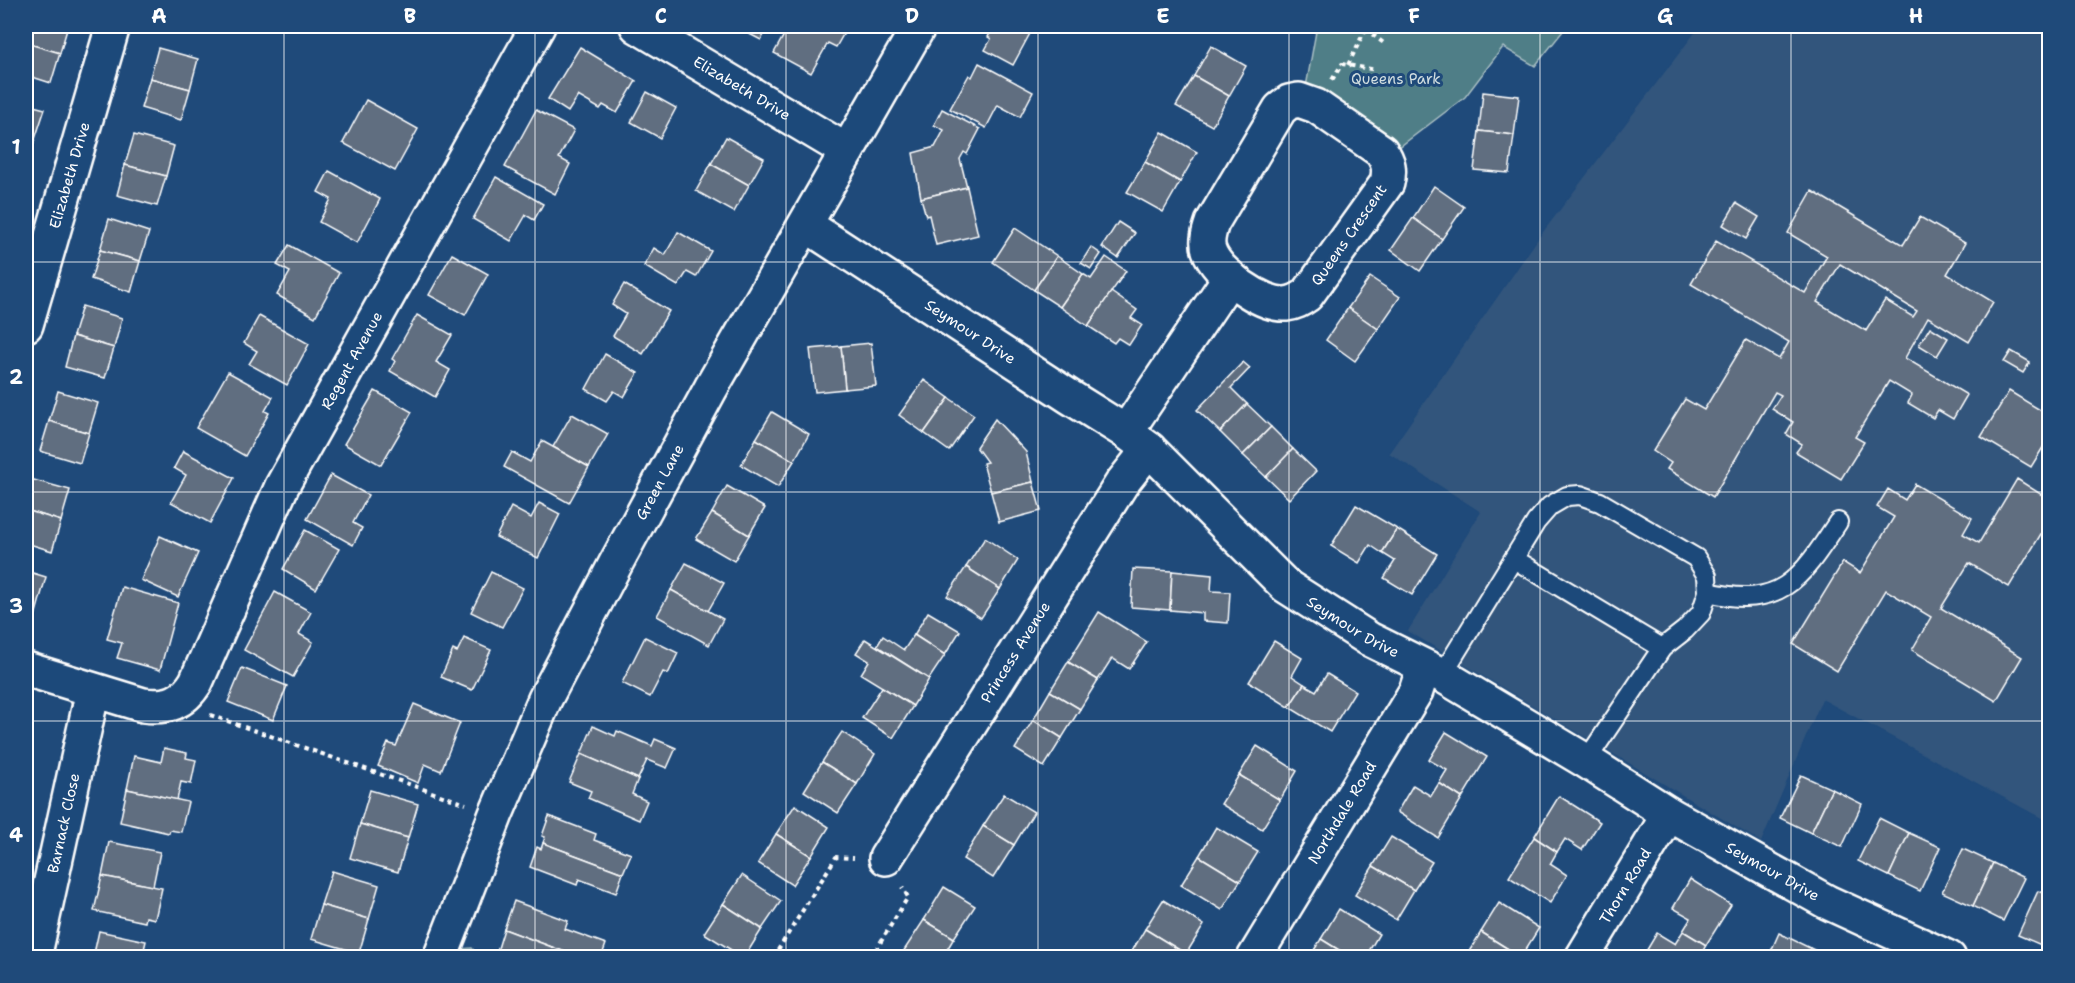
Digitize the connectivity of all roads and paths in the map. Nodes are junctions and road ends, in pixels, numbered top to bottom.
1 (113, 26) edge
2 (538, 26) edge
3 (637, 26) edge
4 (919, 26) edge
5 (1366, 28) edge
6 (1385, 44) dead end
7 (1347, 65) junction
8 (1376, 70) dead end
9 (1316, 106) junction
10 (847, 151) junction
11 (806, 225) junction
12 (1230, 277) junction
13 (26, 325) edge
14 (1138, 440) junction
15 (1838, 522) dead end
16 (1514, 559) junction
17 (1708, 592) junction
18 (1662, 648) junction
19 (26, 669) edge
20 (1433, 671) junction
21 (93, 690) junction
22 (179, 701) junction
23 (1586, 761) junction
24 (496, 814) junction
25 (1670, 814) junction
26 (886, 858) junction
27 (34, 957) edge
28 (440, 957) edge
29 (773, 957) edge
30 (871, 957) edge
31 (1254, 957) edge
32 (1582, 957) edge
33 (1949, 957) edge

1 - 13 street, Elizabeth Drive
2 - 22 street, Regent Avenue
3 - 10 street, Elizabeth Drive
4 - 10 street, Green Lane
5 - 6 path
5 - 7 path
7 - 8 path
7 - 9 path
9 - 12 street, Queens Crescent
9 - 12 street, Queens Crescent
10 - 11 street, Green Lane
11 - 14 street, Seymour Drive
11 - 24 street, Green Lane
12 - 14 street
14 - 20 street, Seymour Drive
14 - 26 street, Princess Avenue
15 - 17 lane
16 - 17 lane
16 - 18 lane
16 - 20 lane
17 - 18 lane
18 - 23 lane
19 - 21 street
20 - 23 street, Seymour Drive
20 - 31 street, Northdale Road
21 - 22 street
21 - 27 street, Barnack Close
22 - 24 path
23 - 25 street, Seymour Drive
24 - 28 street, Green Lane
25 - 32 street, Thorn Road
25 - 33 street, Seymour Drive
26 - 29 path
26 - 30 path

